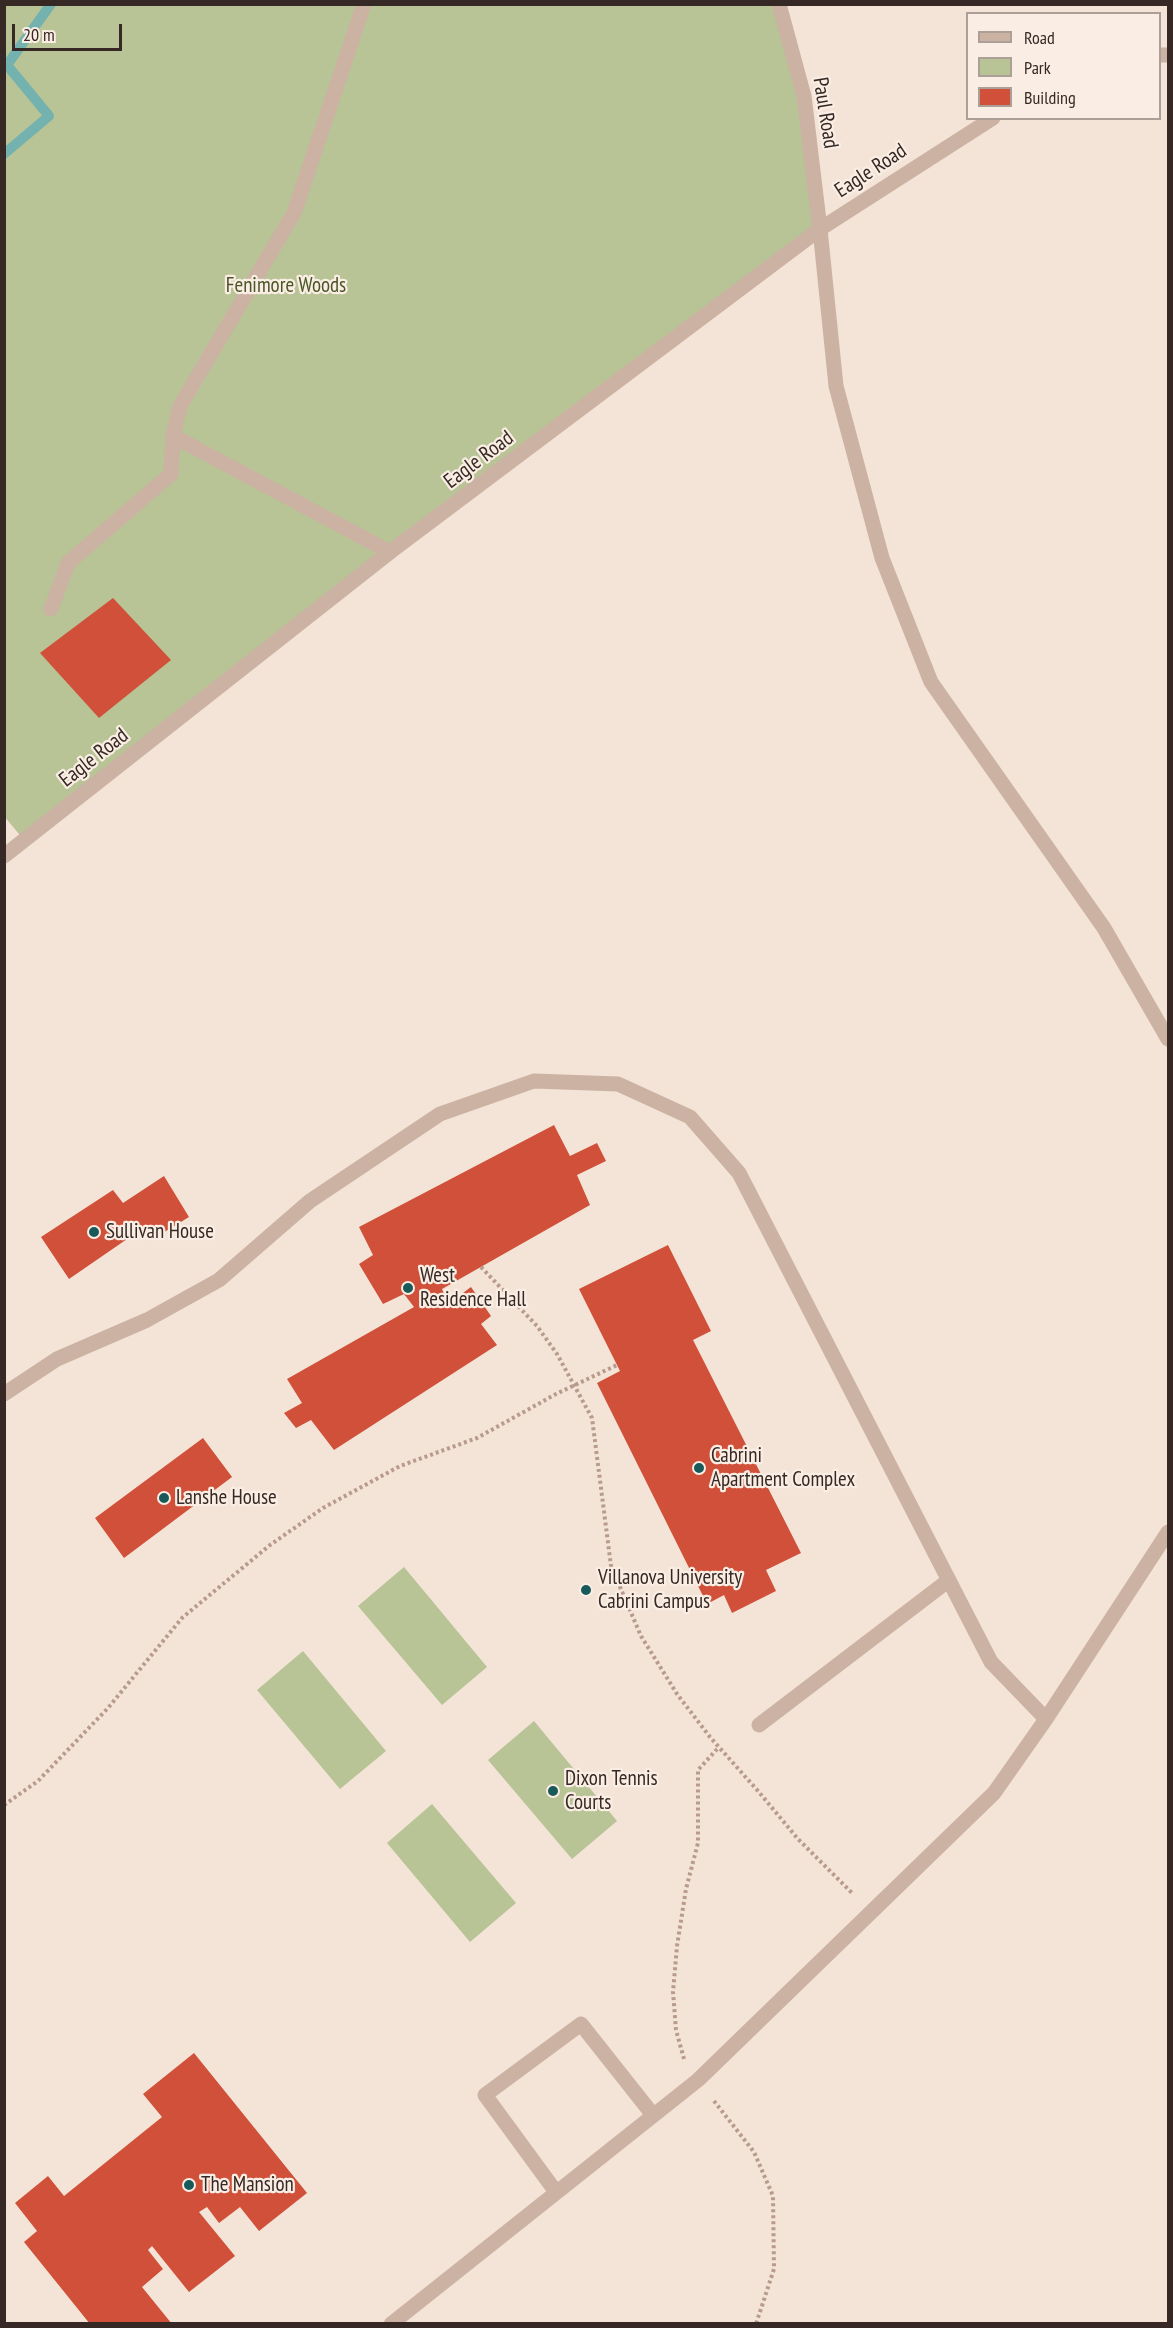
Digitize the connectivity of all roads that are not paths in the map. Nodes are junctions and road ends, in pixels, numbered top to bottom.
1 (364, 4) edge
2 (780, 4) edge
3 (990, 120) edge
4 (820, 229) junction
5 (173, 436) junction
6 (390, 552) junction
7 (51, 609) dead end
8 (4, 855) edge
9 (1168, 1039) edge
10 (4, 1394) edge
11 (1168, 1532) edge
12 (949, 1580) junction
13 (1046, 1719) junction
14 (759, 1725) dead end
15 (652, 2115) junction
16 (556, 2192) junction
17 (391, 2324) edge

1 - 5 street
2 - 4 street, Paul Road
3 - 4 street, Eagle Road
4 - 6 street, Eagle Road
4 - 9 street, Paul Road
5 - 6 street
5 - 7 street
6 - 8 street, Eagle Road
10 - 12 street
11 - 13 street
12 - 13 street
12 - 14 street
13 - 15 street
15 - 16 street
15 - 16 street
16 - 17 street

